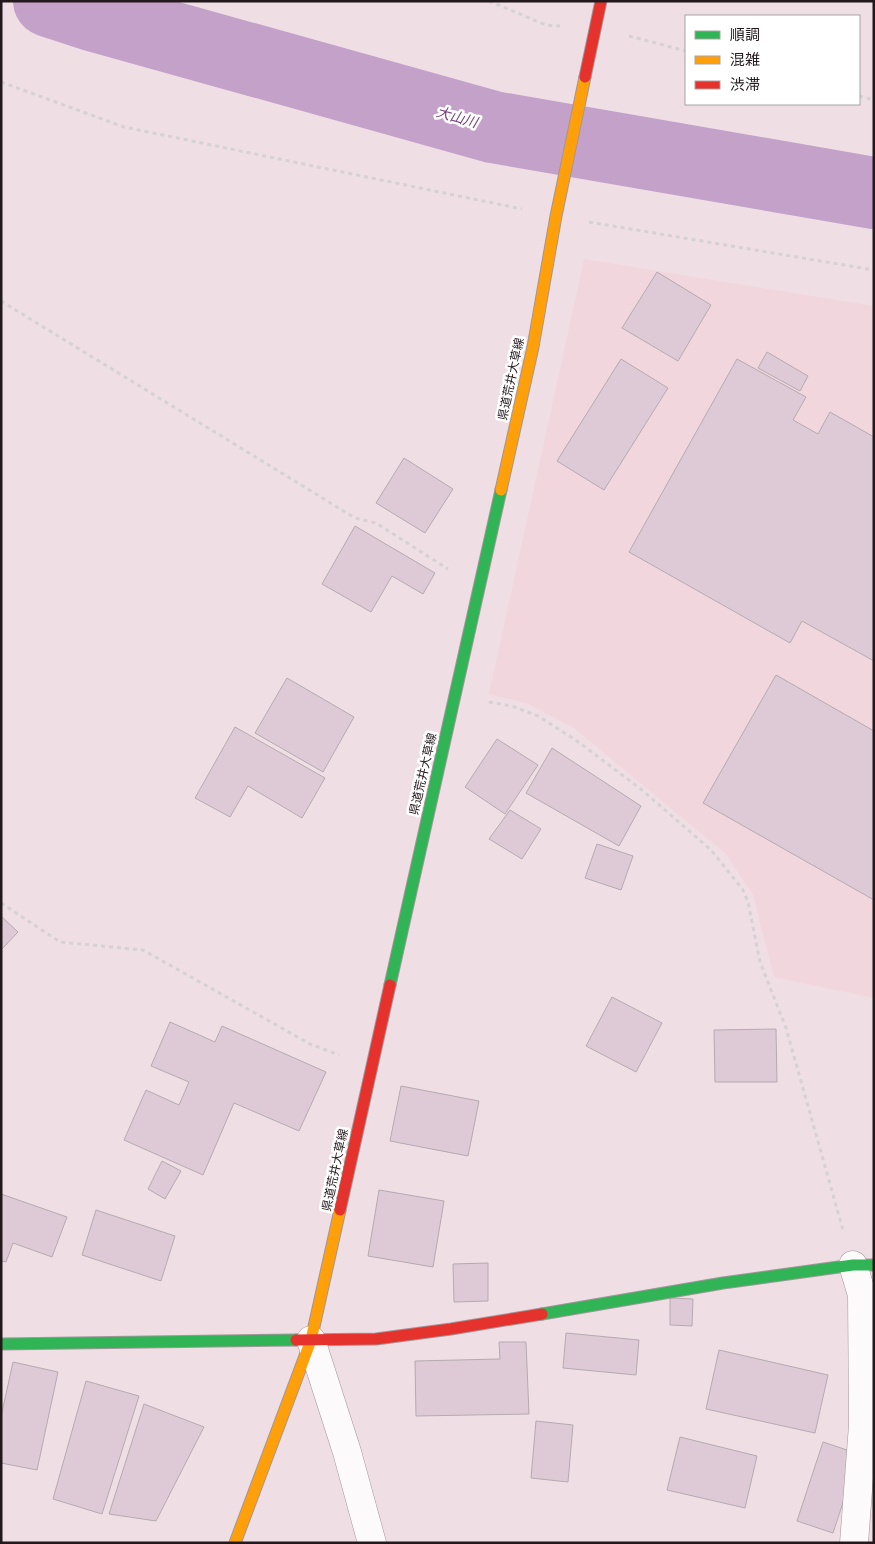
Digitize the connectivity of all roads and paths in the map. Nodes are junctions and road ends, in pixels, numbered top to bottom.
1 (601, 1) edge
2 (1, 82) edge
3 (860, 96) edge
4 (874, 100) edge
5 (556, 216) junction
6 (874, 270) edge
7 (1, 301) edge
8 (478, 588) junction
9 (454, 696) junction
10 (1, 904) edge
11 (371, 1068) junction
12 (863, 1265) edge
13 (311, 1340) junction
14 (1, 1344) edge
15 (235, 1543) edge
16 (372, 1543) edge
17 (854, 1543) edge

1 - 5 main road, 県道荒井大草線
2 - 5 path
3 - 4 path
5 - 6 path
5 - 8 main road, 県道荒井大草線
7 - 8 path
8 - 9 main road, 県道荒井大草線
9 - 11 main road, 県道荒井大草線
9 - 12 path
10 - 11 path
11 - 13 main road, 県道荒井大草線
12 - 13 main road
12 - 17 street
13 - 14 main road
13 - 15 main road, 県道荒井大草線
13 - 16 street

